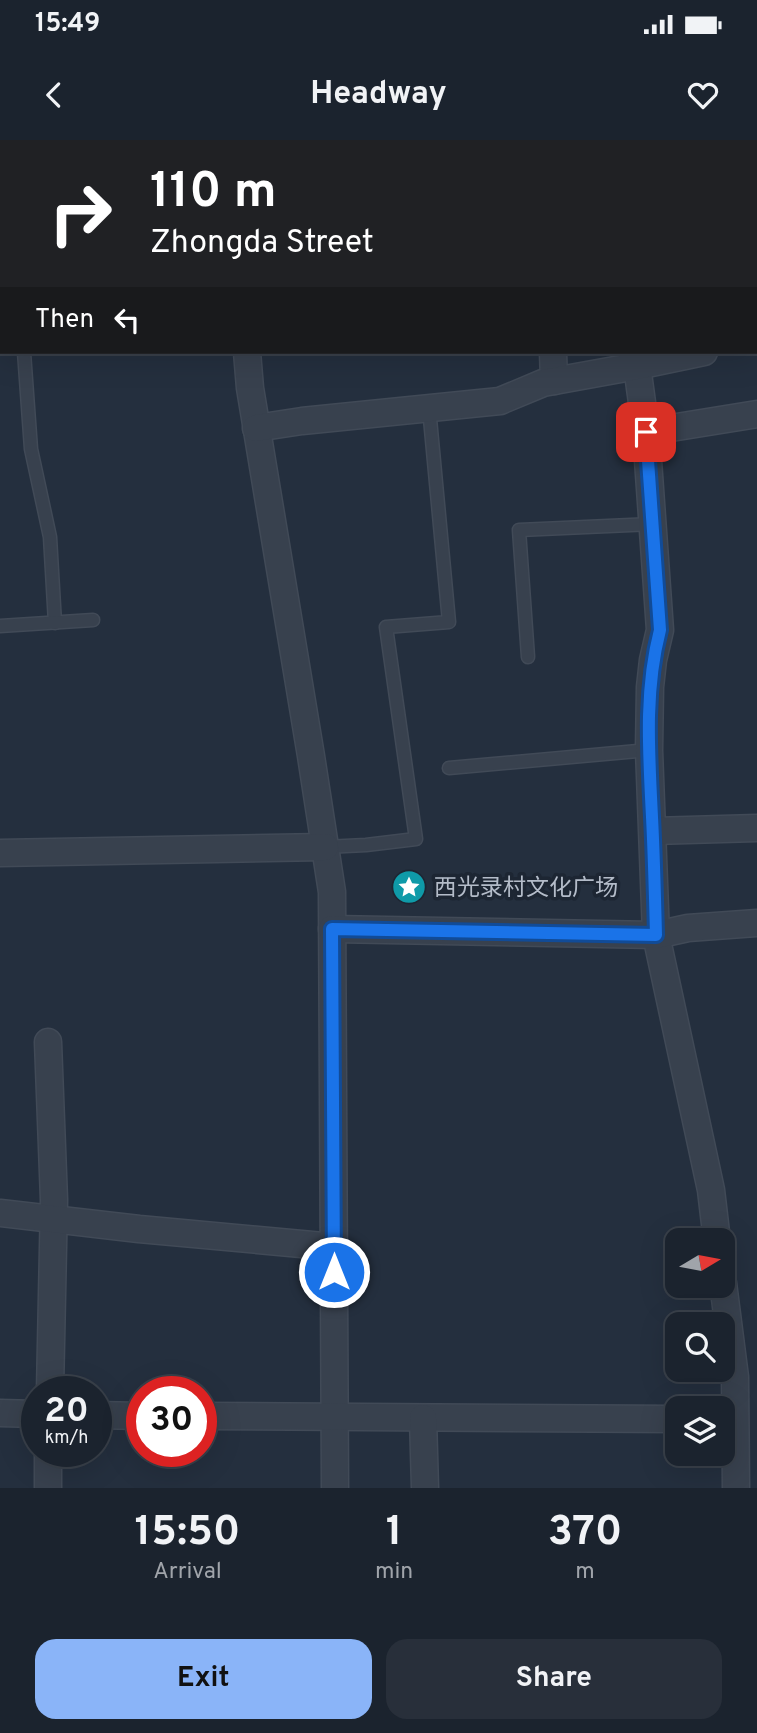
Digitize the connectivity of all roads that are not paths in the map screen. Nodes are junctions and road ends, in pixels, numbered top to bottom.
1 (24, 354) edge
2 (247, 354) edge
3 (553, 354) edge
4 (694, 354) edge
5 (637, 366) junction
6 (554, 381) junction
7 (429, 408) junction
8 (757, 414) edge
9 (256, 428) junction
10 (646, 432) junction
11 (653, 524) junction
12 (93, 621) dead end
13 (55, 623) junction
14 (0, 626) edge
15 (528, 657) dead end
16 (649, 750) junction
17 (449, 768) dead end
18 (757, 828) edge
19 (653, 831) junction
20 (325, 847) junction
21 (0, 853) edge
22 (757, 923) edge
23 (332, 929) junction
24 (656, 935) junction
25 (48, 1042) dead end
26 (0, 1213) edge
27 (53, 1219) junction
28 (715, 1228) edge
29 (334, 1247) junction
30 (725, 1298) edge
31 (50, 1376) edge
32 (0, 1413) edge
33 (21, 1414) edge
34 (217, 1416) edge
35 (335, 1417) junction
36 (423, 1418) junction
37 (665, 1419) edge
38 (738, 1419) edge
39 (48, 1467) edge
40 (48, 1488) edge
41 (335, 1488) edge
42 (425, 1488) edge
43 (736, 1488) edge

1 - 13 lane
2 - 9 street
3 - 6 street
4 - 5 street
5 - 6 street
5 - 10 street
6 - 7 street
7 - 9 street
7 - 20 lane
8 - 10 street
9 - 20 street
10 - 11 street
11 - 15 lane
11 - 16 street
12 - 13 lane
13 - 14 lane
16 - 17 lane
16 - 19 street
18 - 19 street
19 - 24 street
20 - 21 street
20 - 23 street
22 - 24 street
23 - 24 street
23 - 29 street
24 - 28 street
25 - 27 street
26 - 27 street
27 - 29 street
27 - 31 street
29 - 35 street
30 - 38 street
32 - 33 street
34 - 35 street
35 - 36 street
35 - 41 street
36 - 37 street
36 - 42 street
38 - 43 street
39 - 40 street

